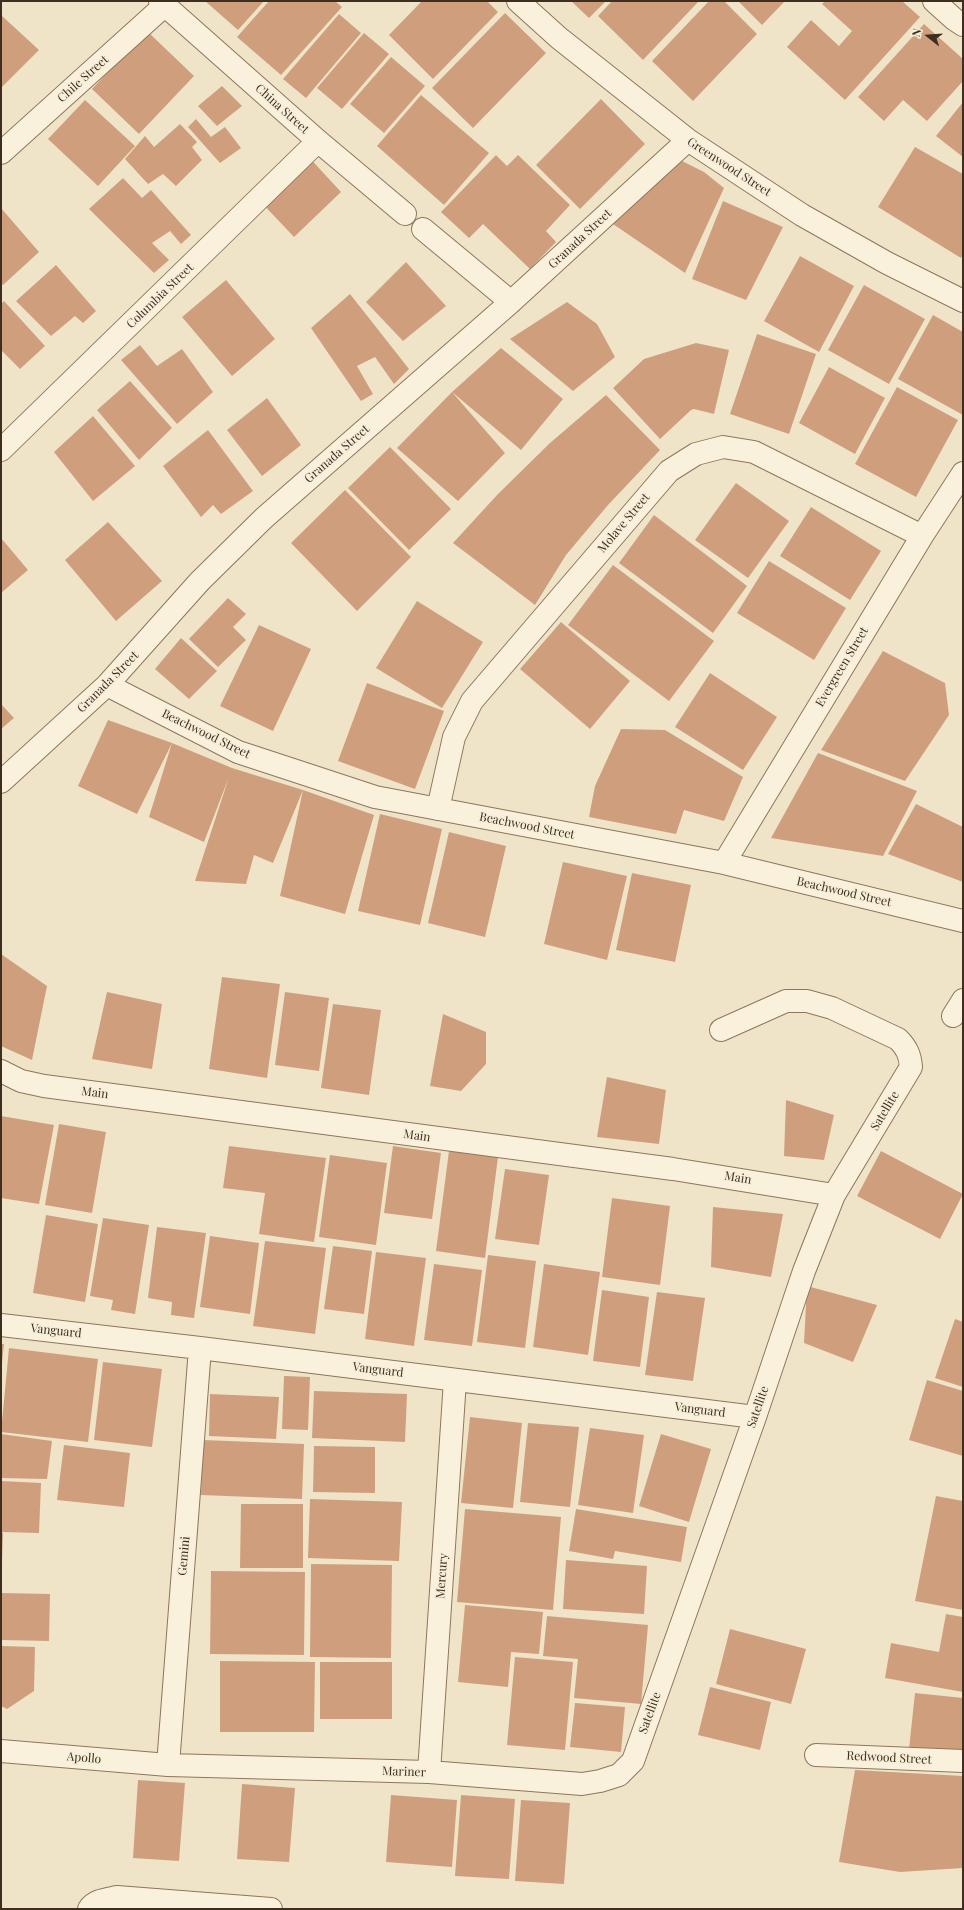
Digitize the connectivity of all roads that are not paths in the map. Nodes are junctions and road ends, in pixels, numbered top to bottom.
1 (518, 1) edge
2 (934, 1) edge
3 (163, 3) edge
4 (963, 25) edge
5 (688, 140) junction
6 (318, 141) junction
7 (1, 153) edge
8 (405, 214) dead end
9 (424, 229) dead end
10 (963, 301) edge
11 (511, 302) junction
12 (1, 450) edge
13 (963, 473) edge
14 (922, 536) junction
15 (107, 685) junction
16 (1, 782) edge
17 (438, 809) junction
18 (724, 863) junction
19 (963, 921) edge
20 (721, 1030) dead end
21 (1, 1071) edge
22 (834, 1195) junction
23 (1, 1325) edge
24 (200, 1348) junction
25 (455, 1380) junction
26 (755, 1417) junction
27 (1, 1751) edge
28 (816, 1755) dead end
29 (633, 1761) joint
30 (963, 1761) edge
31 (168, 1765) junction
32 (429, 1772) junction
33 (96, 1904) edge
34 (271, 1909) edge

1 - 5 street, Greenwood Street
2 - 4 street
3 - 6 street, China Street
3 - 7 street, Chile Street
5 - 10 street, Greenwood Street
5 - 11 street, Granada Street
6 - 8 street, China Street
6 - 12 street, Columbia Street
9 - 11 street
11 - 15 street, Granada Street
13 - 14 street, Evergreen Street
14 - 17 street, Molave Street
14 - 18 street, Evergreen Street
15 - 16 street, Granada Street
15 - 17 street, Beachwood Street
17 - 18 street, Beachwood Street
18 - 19 street, Beachwood Street
20 - 22 street, Satellite
21 - 22 street, Main
22 - 26 street, Satellite
23 - 24 street, Vanguard
24 - 25 street, Vanguard
24 - 31 street, Gemini
25 - 26 street, Vanguard
25 - 32 street, Mercury
26 - 29 street, Satellite
27 - 31 street, Apollo
28 - 30 street, Redwood Street
29 - 32 street, Mariner
31 - 32 street, Mariner
33 - 34 street

